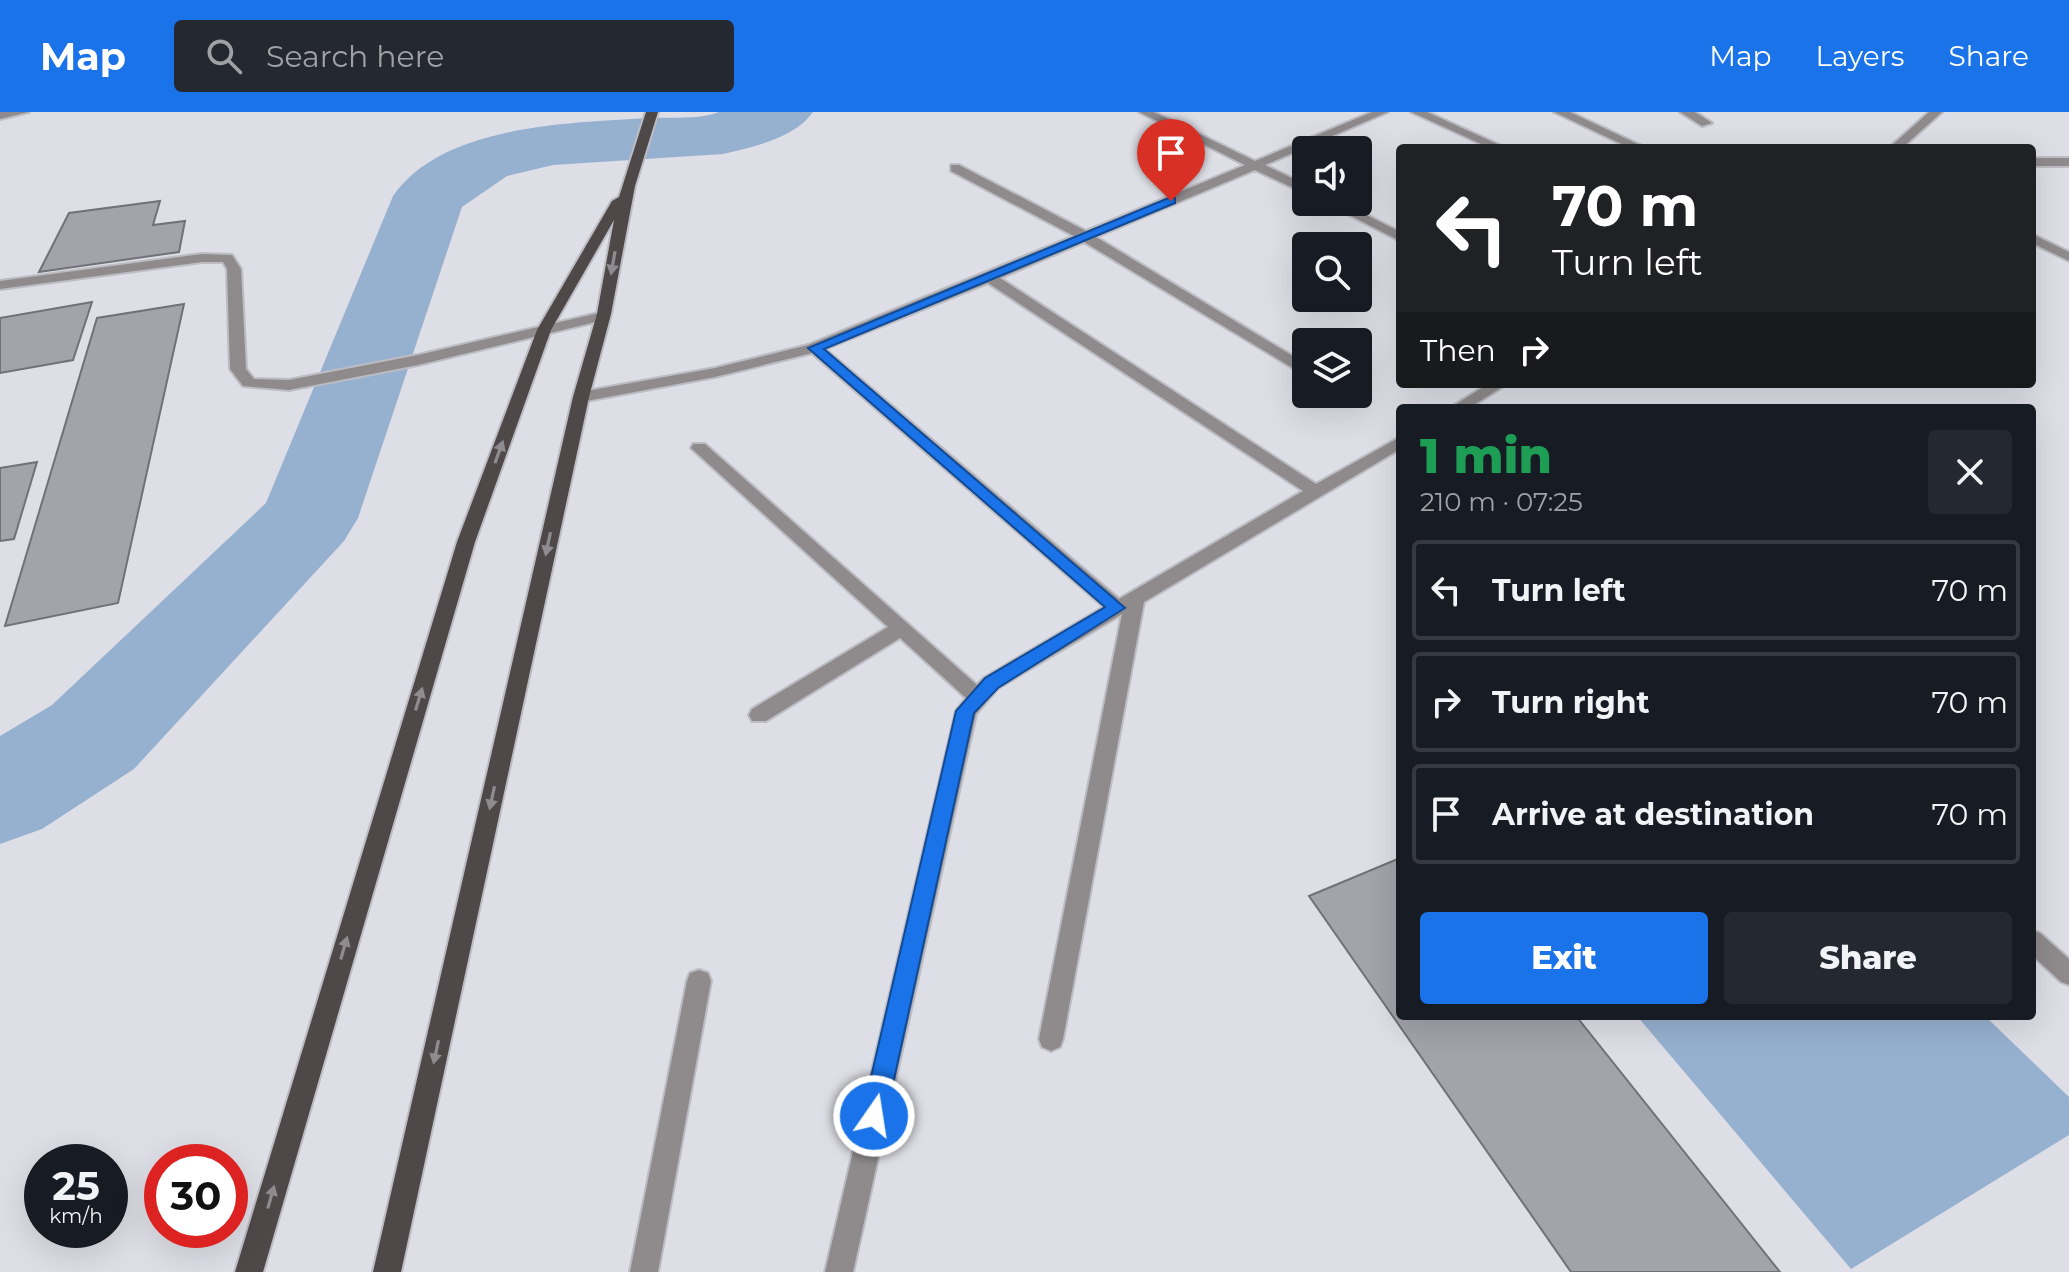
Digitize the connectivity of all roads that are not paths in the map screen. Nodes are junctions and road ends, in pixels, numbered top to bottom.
1 (23, 112) edge
2 (652, 112) edge
3 (1145, 112) edge
4 (1382, 112) edge
5 (1417, 112) edge
6 (1560, 112) edge
7 (1686, 112) edge
8 (1936, 112) edge
9 (0, 115) edge
10 (1706, 123) dead end
11 (1491, 144) edge
12 (1631, 144) edge
13 (1900, 144) edge
14 (2036, 162) edge
15 (2069, 162) edge
16 (1257, 165) junction
17 (955, 168) dead end
18 (1292, 183) edge
19 (627, 187) junction
20 (1359, 216) edge
21 (1396, 235) edge
22 (1086, 237) junction
23 (2036, 240) edge
24 (2069, 257) edge
25 (989, 277) junction
26 (0, 285) edge
27 (603, 316) junction
28 (544, 330) junction
29 (815, 348) junction
30 (1292, 362) edge
31 (1492, 388) edge
32 (581, 397) junction
33 (1465, 404) edge
34 (1396, 444) edge
35 (699, 448) dead end
36 (1316, 492) junction
37 (1126, 603) junction
38 (901, 628) junction
39 (978, 697) junction
40 (759, 715) dead end
41 (2036, 944) edge
42 (2069, 974) edge
43 (699, 981) dead end
44 (1051, 1039) dead end
45 (249, 1272) edge
46 (387, 1272) edge
47 (644, 1272) edge
48 (839, 1272) edge

1 - 9 street
2 - 19 main road
3 - 16 street
4 - 16 street
5 - 11 street
6 - 12 street
7 - 10 street
8 - 13 street
14 - 15 street
16 - 18 street
16 - 22 street
17 - 22 street
19 -> 27 main road
19 - 28 main road
20 - 21 street
22 - 25 street
22 - 30 street
23 - 24 street
25 - 29 street
25 - 36 street
26 - 28 street
27 - 28 street
27 - 32 main road
45 -> 28 main road
29 - 32 street
29 - 37 street
31 - 33 street
32 -> 46 main road
34 - 36 street
35 - 38 street
36 - 37 street
37 - 39 street
37 - 44 street
38 - 39 street
38 - 40 street
39 - 48 street
41 - 42 street
43 - 47 street

